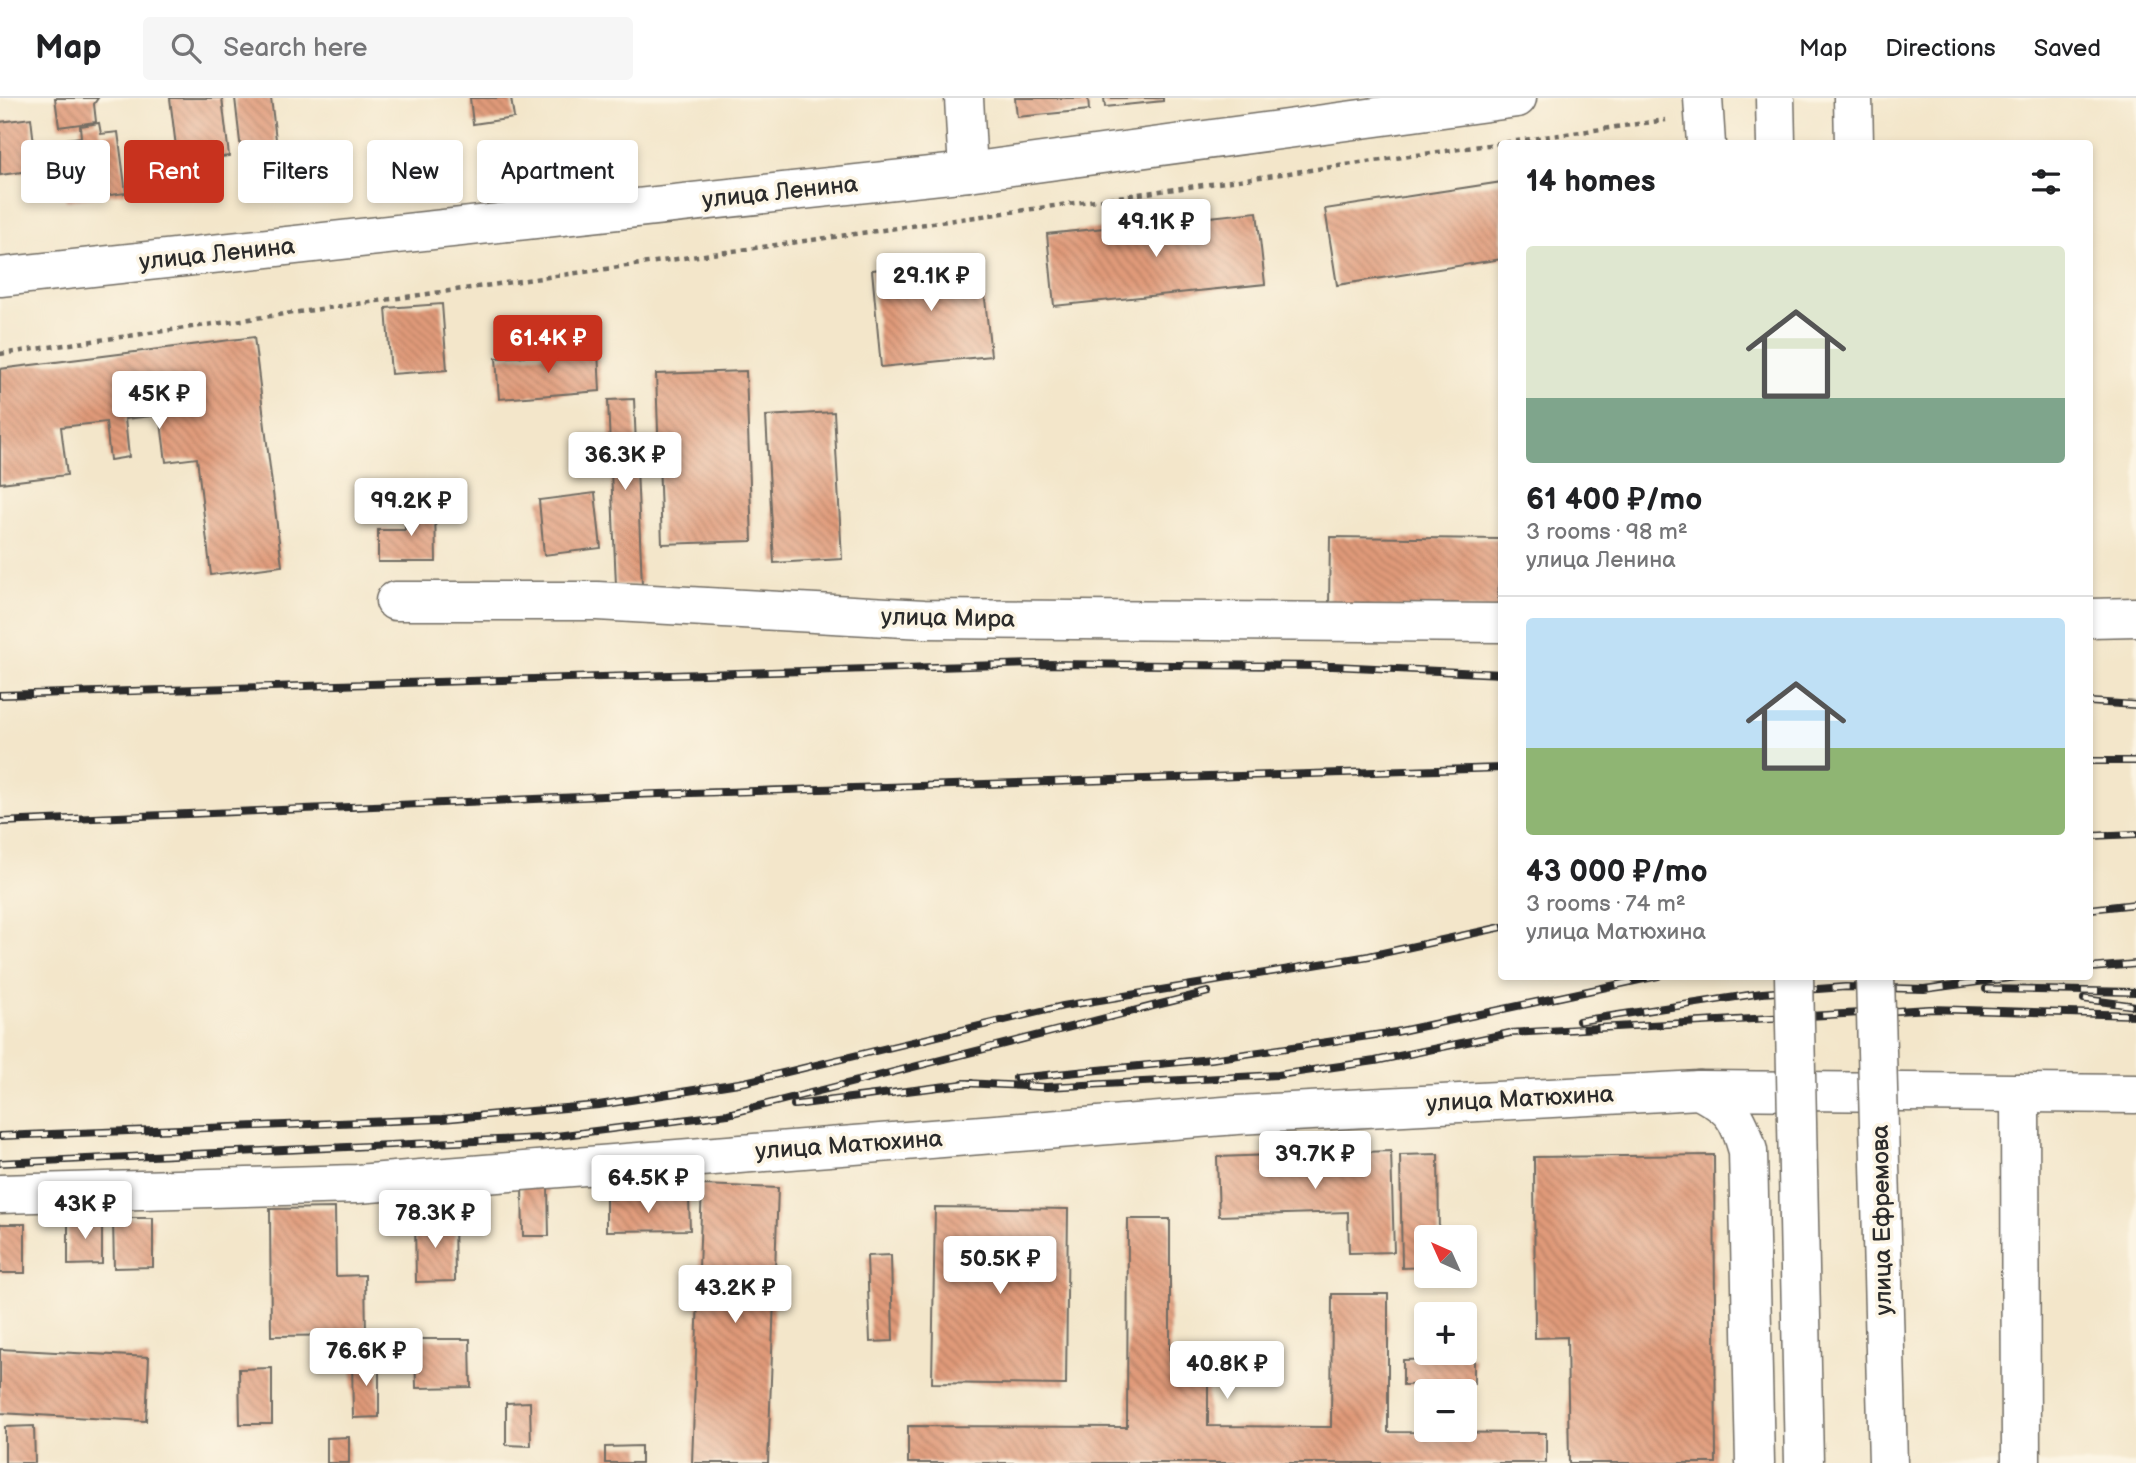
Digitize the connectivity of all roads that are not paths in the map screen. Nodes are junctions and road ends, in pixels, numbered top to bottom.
1 (964, 98) edge
2 (1517, 98) edge
3 (1775, 98) edge
4 (1853, 98) edge
5 (1776, 140) edge
6 (1854, 140) edge
7 (968, 172) junction
8 (0, 277) edge
9 (395, 601) dead end
10 (2136, 617) edge
11 (2093, 618) edge
12 (1498, 623) edge
13 (1794, 980) edge
14 (1875, 980) edge
15 (1699, 1090) junction
16 (2020, 1093) junction
17 (2136, 1094) edge
18 (0, 1194) edge
19 (1755, 1463) edge
20 (1804, 1463) edge
21 (1888, 1463) edge
22 (2021, 1463) edge

1 - 7 street
2 - 7 street, улица Ленина
3 - 5 street, bridge
4 - 6 street
7 - 8 street, улица Ленина
9 - 12 street, улица Мира
10 - 11 street
13 - 20 street, bridge
14 - 21 street, улица Ефремова, bridge
15 - 16 street, улица Матюхина
15 - 18 street, улица Матюхина
15 - 19 street
16 - 17 street
16 - 22 street

